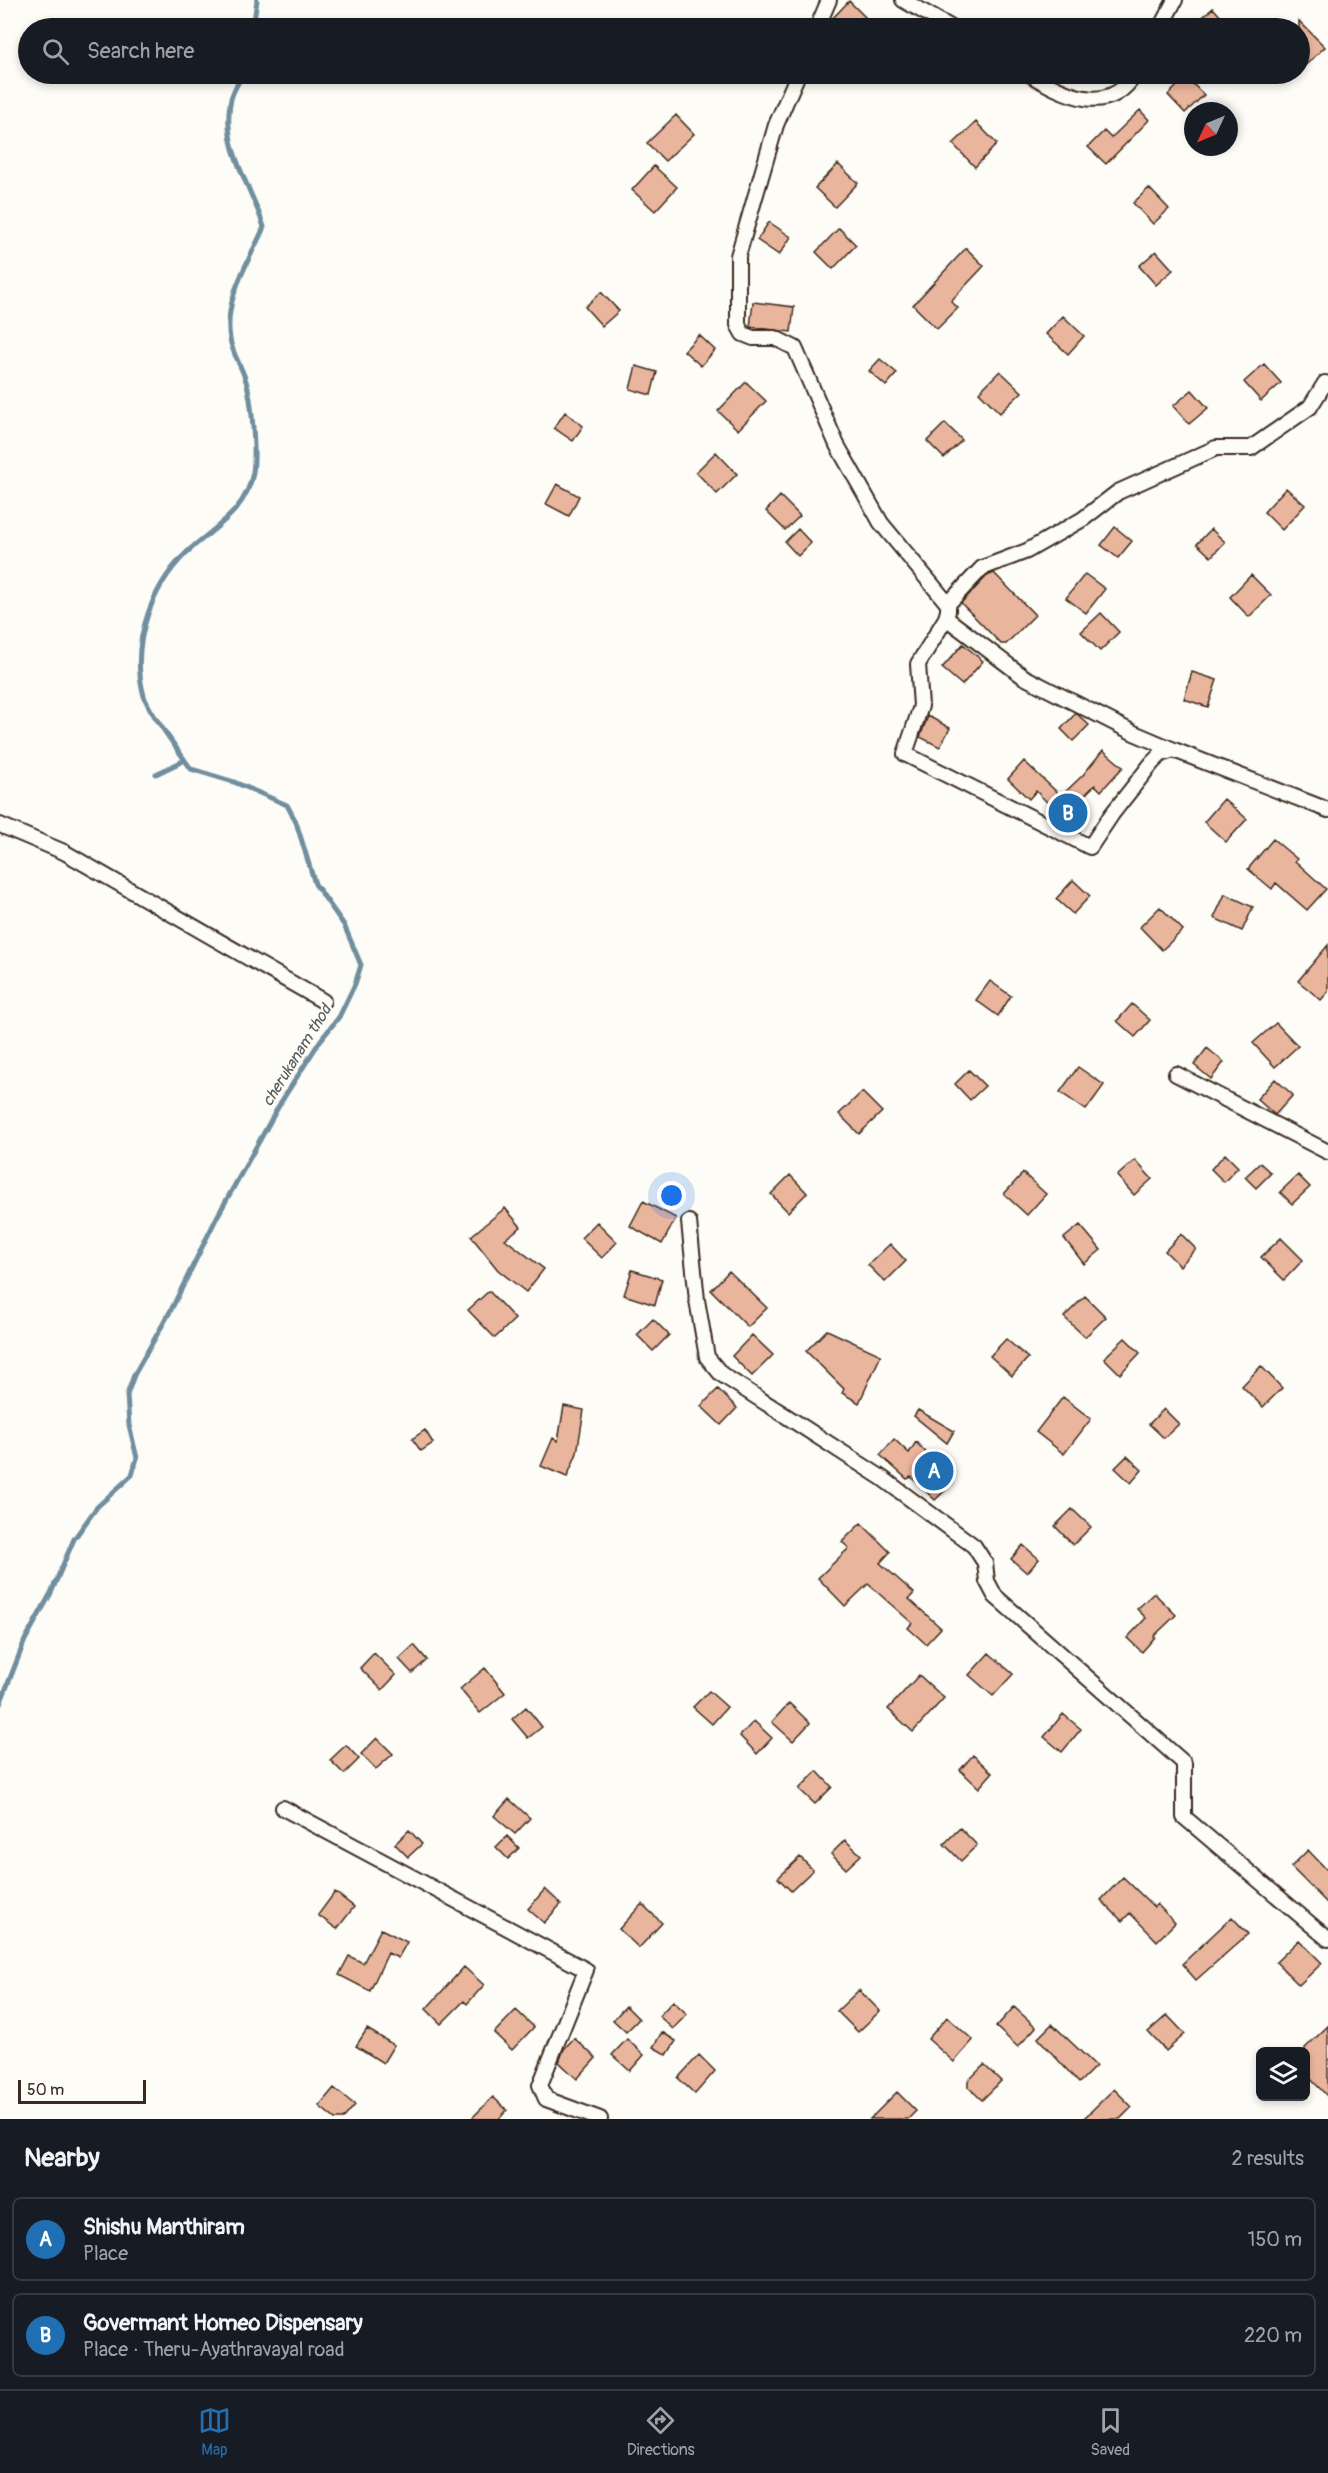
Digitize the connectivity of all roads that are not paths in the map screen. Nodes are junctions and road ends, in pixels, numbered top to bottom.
1 (829, 0) edge
2 (903, 0) edge
3 (1175, 0) edge
4 (821, 18) edge
5 (934, 18) edge
6 (1165, 18) edge
7 (794, 84) edge
8 (1050, 84) edge
9 (1128, 84) edge
10 (1328, 384) edge
11 (948, 603) junction
12 (945, 618) junction
13 (1174, 750) junction
14 (1328, 810) edge
15 (0, 825) edge
16 (323, 1001) dead end
17 (1176, 1074) dead end
18 (1328, 1152) edge
19 (689, 1222) dead end
20 (283, 1808) dead end
21 (1328, 1939) edge
22 (600, 2119) edge

1 - 4 street
2 - 5 street
3 - 6 street
7 - 11 street
8 - 9 street
10 - 11 street
11 - 12 street
12 - 13 street
12 - 13 street
13 - 14 street
15 - 16 street
17 - 18 street
19 - 21 street
20 - 22 street

